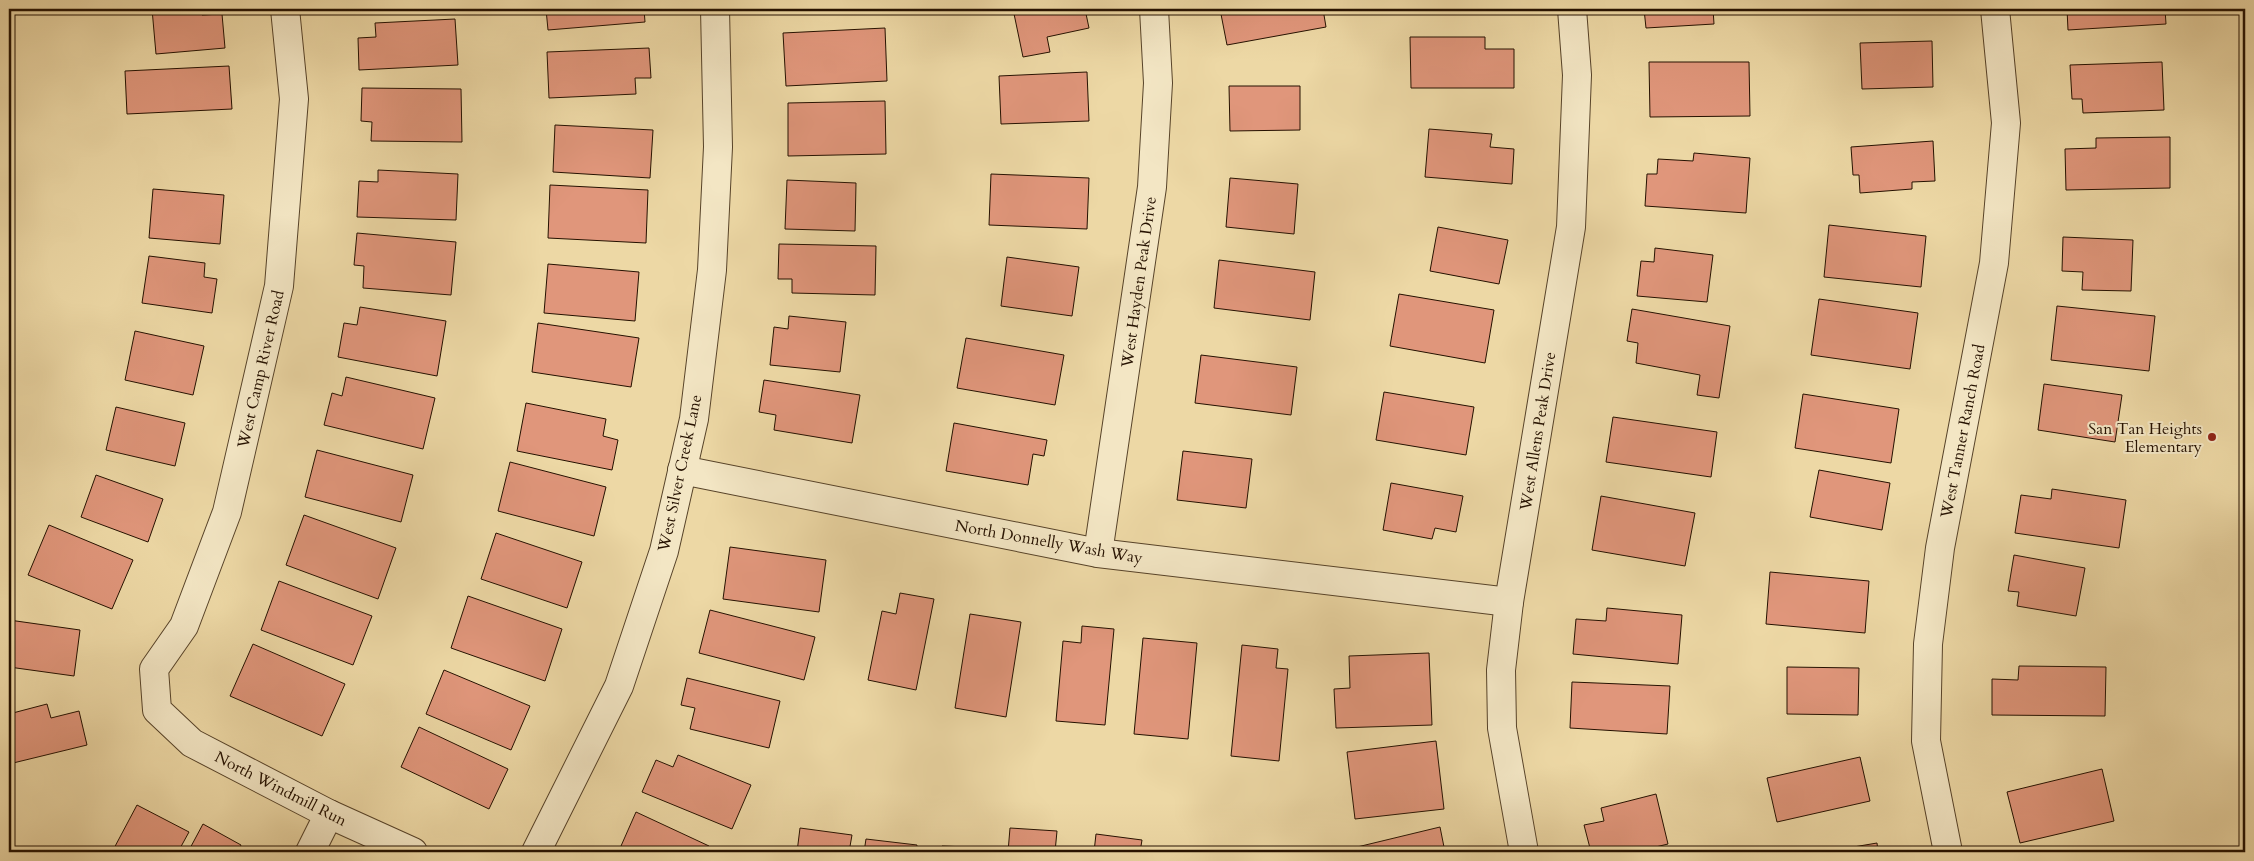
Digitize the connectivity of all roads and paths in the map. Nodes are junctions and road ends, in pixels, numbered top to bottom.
1 (285, 9) edge
2 (715, 9) edge
3 (1154, 9) edge
4 (1572, 9) edge
5 (1995, 9) edge
6 (682, 470) junction
7 (1098, 554) junction
8 (1508, 602) junction
9 (157, 710) joint
10 (329, 814) junction
11 (310, 852) edge
12 (413, 852) edge
13 (536, 852) edge
14 (1524, 852) edge
15 (1948, 852) edge

1 - 9 street, West Camp River Road
2 - 6 street, West Silver Creek Lane
3 - 7 street, West Hayden Peak Drive
4 - 8 street, West Allens Peak Drive
5 - 15 street, West Tanner Ranch Road
6 - 7 street, North Donnelly Wash Way
6 - 13 street, West Silver Creek Lane
7 - 8 street, North Donnelly Wash Way
8 - 14 street, West Allens Peak Drive
9 - 10 street, North Windmill Run
10 - 11 street
10 - 12 street, North Windmill Run

